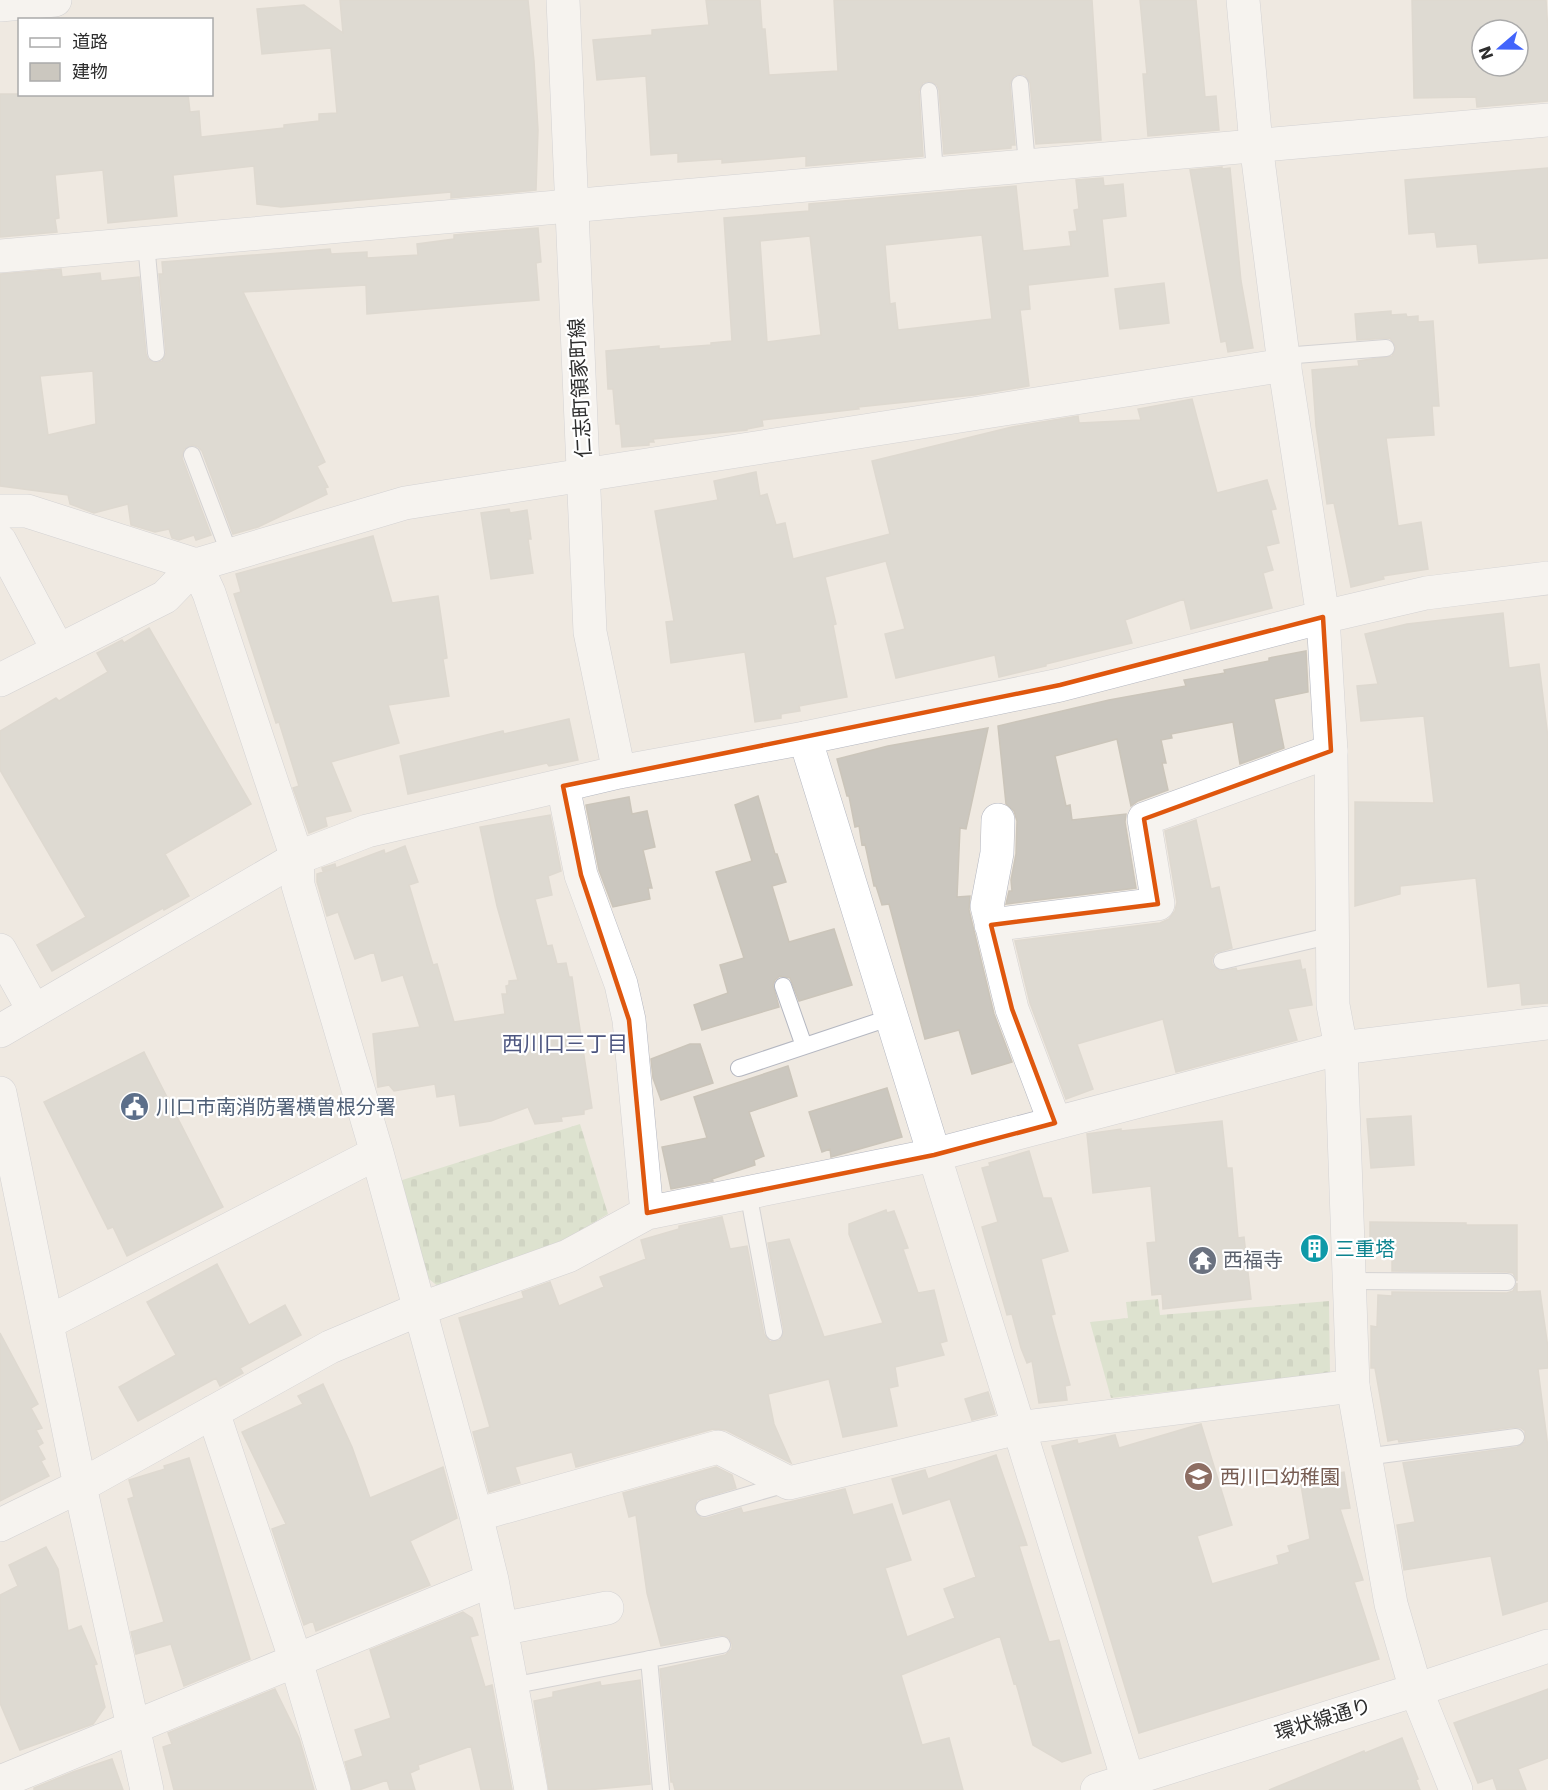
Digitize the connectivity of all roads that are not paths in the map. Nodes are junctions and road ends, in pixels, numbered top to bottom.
1 (55, 0) edge
2 (562, 0) edge
3 (1244, 0) edge
4 (0, 5) edge
5 (1020, 84) dead end
6 (929, 91) dead end
7 (1548, 120) edge
8 (1256, 144) junction
9 (1027, 165) junction
10 (934, 174) junction
11 (572, 206) junction
12 (146, 243) junction
13 (0, 256) edge
14 (1386, 348) dead end
15 (156, 353) dead end
16 (1284, 361) junction
17 (192, 455) dead end
18 (584, 475) junction
19 (0, 511) edge
20 (0, 541) edge
21 (230, 555) junction
22 (196, 565) junction
23 (1548, 578) edge
24 (1323, 617) junction
25 (58, 650) junction
26 (0, 680) edge
27 (805, 738) junction
28 (1331, 751) junction
29 (619, 772) junction
30 (563, 786) junction
31 (998, 820) dead end
32 (297, 858) junction
33 (991, 925) junction
34 (1333, 935) junction
35 (0, 950) edge
36 (1222, 961) dead end
37 (783, 986) dead end
38 (34, 1011) junction
39 (892, 1017) junction
40 (1548, 1023) edge
41 (0, 1031) edge
42 (804, 1046) junction
43 (1341, 1048) junction
44 (739, 1068) dead end
45 (0, 1093) edge
46 (1055, 1123) junction
47 (376, 1153) junction
48 (934, 1155) junction
49 (748, 1192) junction
50 (647, 1213) junction
51 (1349, 1281) junction
52 (1507, 1282) dead end
53 (420, 1309) junction
54 (47, 1323) junction
55 (774, 1332) dead end
56 (1353, 1386) junction
57 (213, 1412) junction
58 (1018, 1428) junction
59 (1516, 1437) dead end
60 (1365, 1457) junction
61 (789, 1483) junction
62 (80, 1486) junction
63 (704, 1508) dead end
64 (476, 1515) junction
65 (0, 1524) edge
66 (492, 1580) junction
67 (607, 1608) dead end
68 (501, 1629) junction
69 (722, 1645) dead end
70 (1548, 1646) edge
71 (649, 1659) junction
72 (296, 1660) junction
73 (511, 1686) junction
74 (1416, 1690) junction
75 (134, 1727) junction
76 (1128, 1780) junction
77 (0, 1782) edge
78 (147, 1790) edge
79 (334, 1790) edge
80 (531, 1790) edge
81 (661, 1790) edge
82 (1097, 1790) edge
83 (1456, 1790) edge

1 - 4 street
2 - 11 street, 仁志町領家町線
3 - 8 street
5 - 9 lane
6 - 10 lane
7 - 8 street
8 - 9 street
8 - 16 street
9 - 10 street
10 - 11 street
11 - 12 street
11 - 18 street, 仁志町領家町線
12 - 13 street
12 - 15 lane
14 - 16 lane
16 - 18 street
16 - 24 street
17 - 21 lane
18 - 21 street
18 - 29 street, 仁志町領家町線
19 - 22 street
20 - 25 street
21 - 22 street
22 - 25 street
22 - 32 street
23 - 24 street
24 - 27 street
24 - 28 street
25 - 26 street
27 - 29 street
27 - 39 street
28 - 33 street
28 - 34 street
29 - 30 street
30 - 32 street
30 - 50 street
31 - 33 street
32 - 38 street
32 - 47 street
33 - 46 street
34 - 36 lane
34 - 43 street
35 - 38 street
37 - 42 lane
38 - 41 street
39 - 42 lane
39 - 48 street
40 - 43 street
42 - 44 lane
43 - 46 street
43 - 51 street
45 - 54 street
46 - 48 street
47 - 53 street
47 - 54 street
48 - 49 street
48 - 58 street
49 - 50 street
49 - 55 lane
50 - 53 street
51 - 52 lane
51 - 56 street
53 - 57 street
53 - 64 street
54 - 62 street
56 - 58 street
56 - 60 street
57 - 62 street
57 - 72 street
58 - 61 street
58 - 76 street
59 - 60 lane
60 - 74 street
61 - 63 lane
61 - 64 street
62 - 65 street
62 - 75 street
64 - 66 street
66 - 68 street
66 - 72 street
67 - 68 street
68 - 73 street
69 - 71 lane
70 - 74 street, 環状線通り
71 - 73 lane
71 - 81 lane
72 - 75 street
72 - 79 street
73 - 80 street
74 - 76 street, 環状線通り
74 - 83 street
75 - 77 street
75 - 78 street
76 - 82 street, 環状線通り

